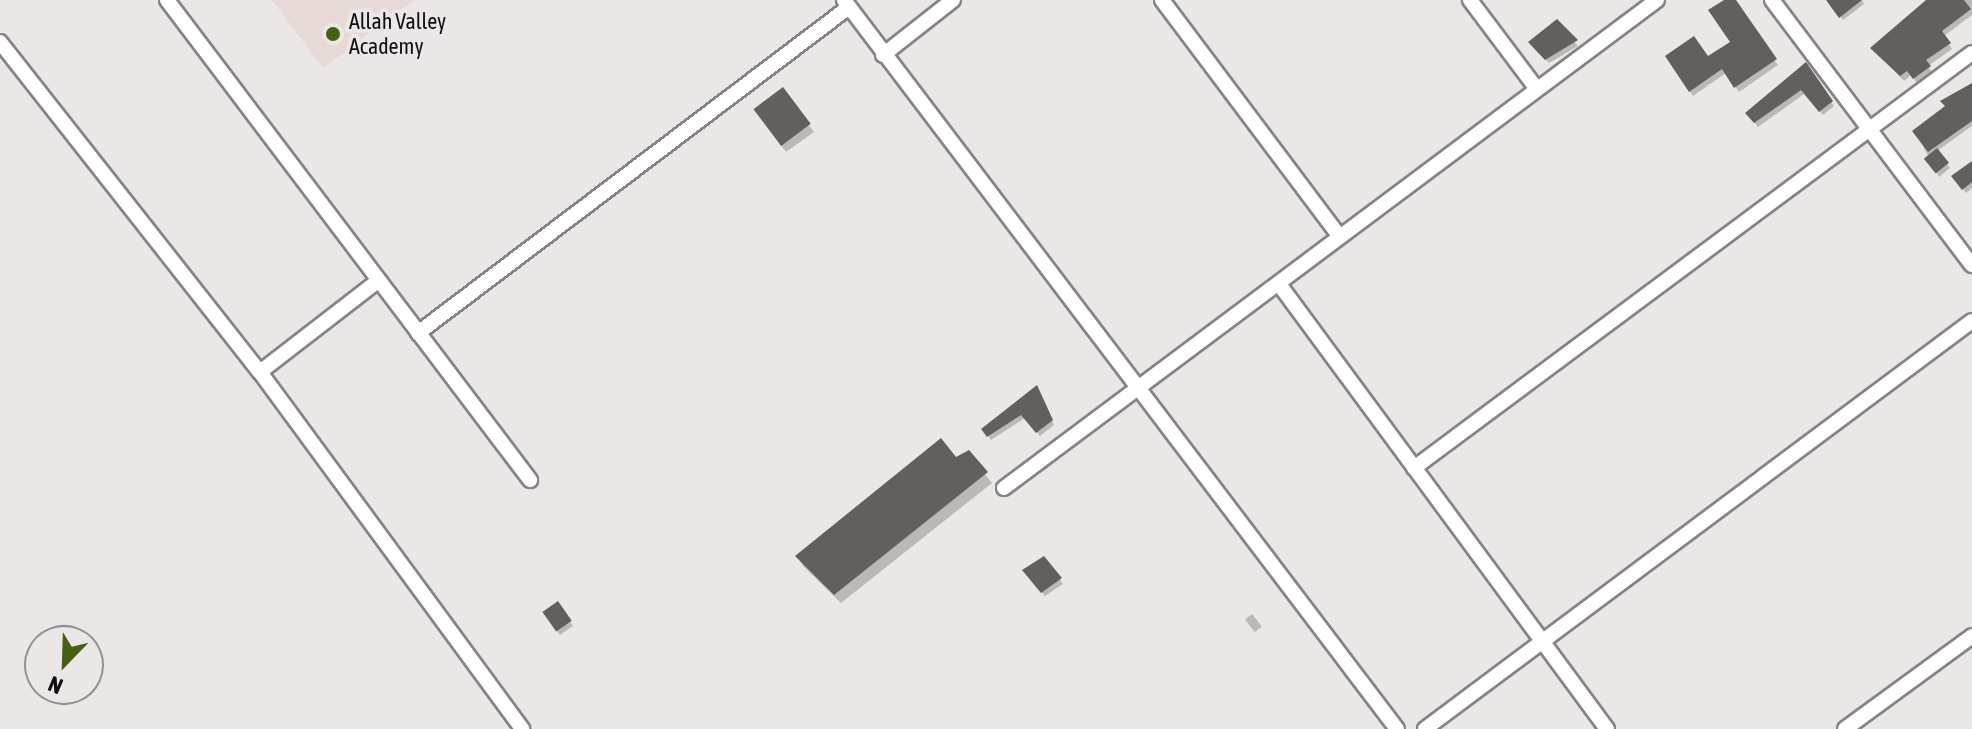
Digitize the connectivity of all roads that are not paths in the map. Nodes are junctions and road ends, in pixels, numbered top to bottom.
1 (167, 0) edge
2 (953, 0) edge
3 (1162, 0) edge
4 (1470, 0) edge
5 (1657, 0) edge
6 (1772, 0) edge
7 (846, 4) edge
8 (0, 42) edge
9 (1972, 53) edge
10 (883, 55) junction
11 (1536, 88) junction
12 (1868, 133) junction
13 (1339, 236) junction
14 (1972, 265) edge
15 (379, 280) junction
16 (1279, 284) junction
17 (1972, 321) edge
18 (418, 333) junction
19 (260, 372) junction
20 (1134, 389) junction
21 (1414, 468) junction
22 (530, 480) dead end
23 (1004, 488) dead end
24 (1972, 636) edge
25 (1543, 642) junction
26 (522, 729) edge
27 (1397, 729) edge
28 (1425, 729) edge
29 (1607, 729) edge
30 (1845, 729) edge

1 - 15 street
2 - 10 street
3 - 13 street
4 - 11 street
5 - 11 street
6 - 12 street
7 - 10 street
7 - 18 street
8 - 19 street
9 - 12 street
10 - 20 street
11 - 13 street
12 - 14 street
12 - 21 street
13 - 16 street
15 - 18 street
15 - 19 street
16 - 20 street
16 - 21 street
17 - 25 street
18 - 22 street
19 - 26 street
20 - 23 street
20 - 27 street
21 - 25 street
24 - 30 street
25 - 28 street
25 - 29 street

